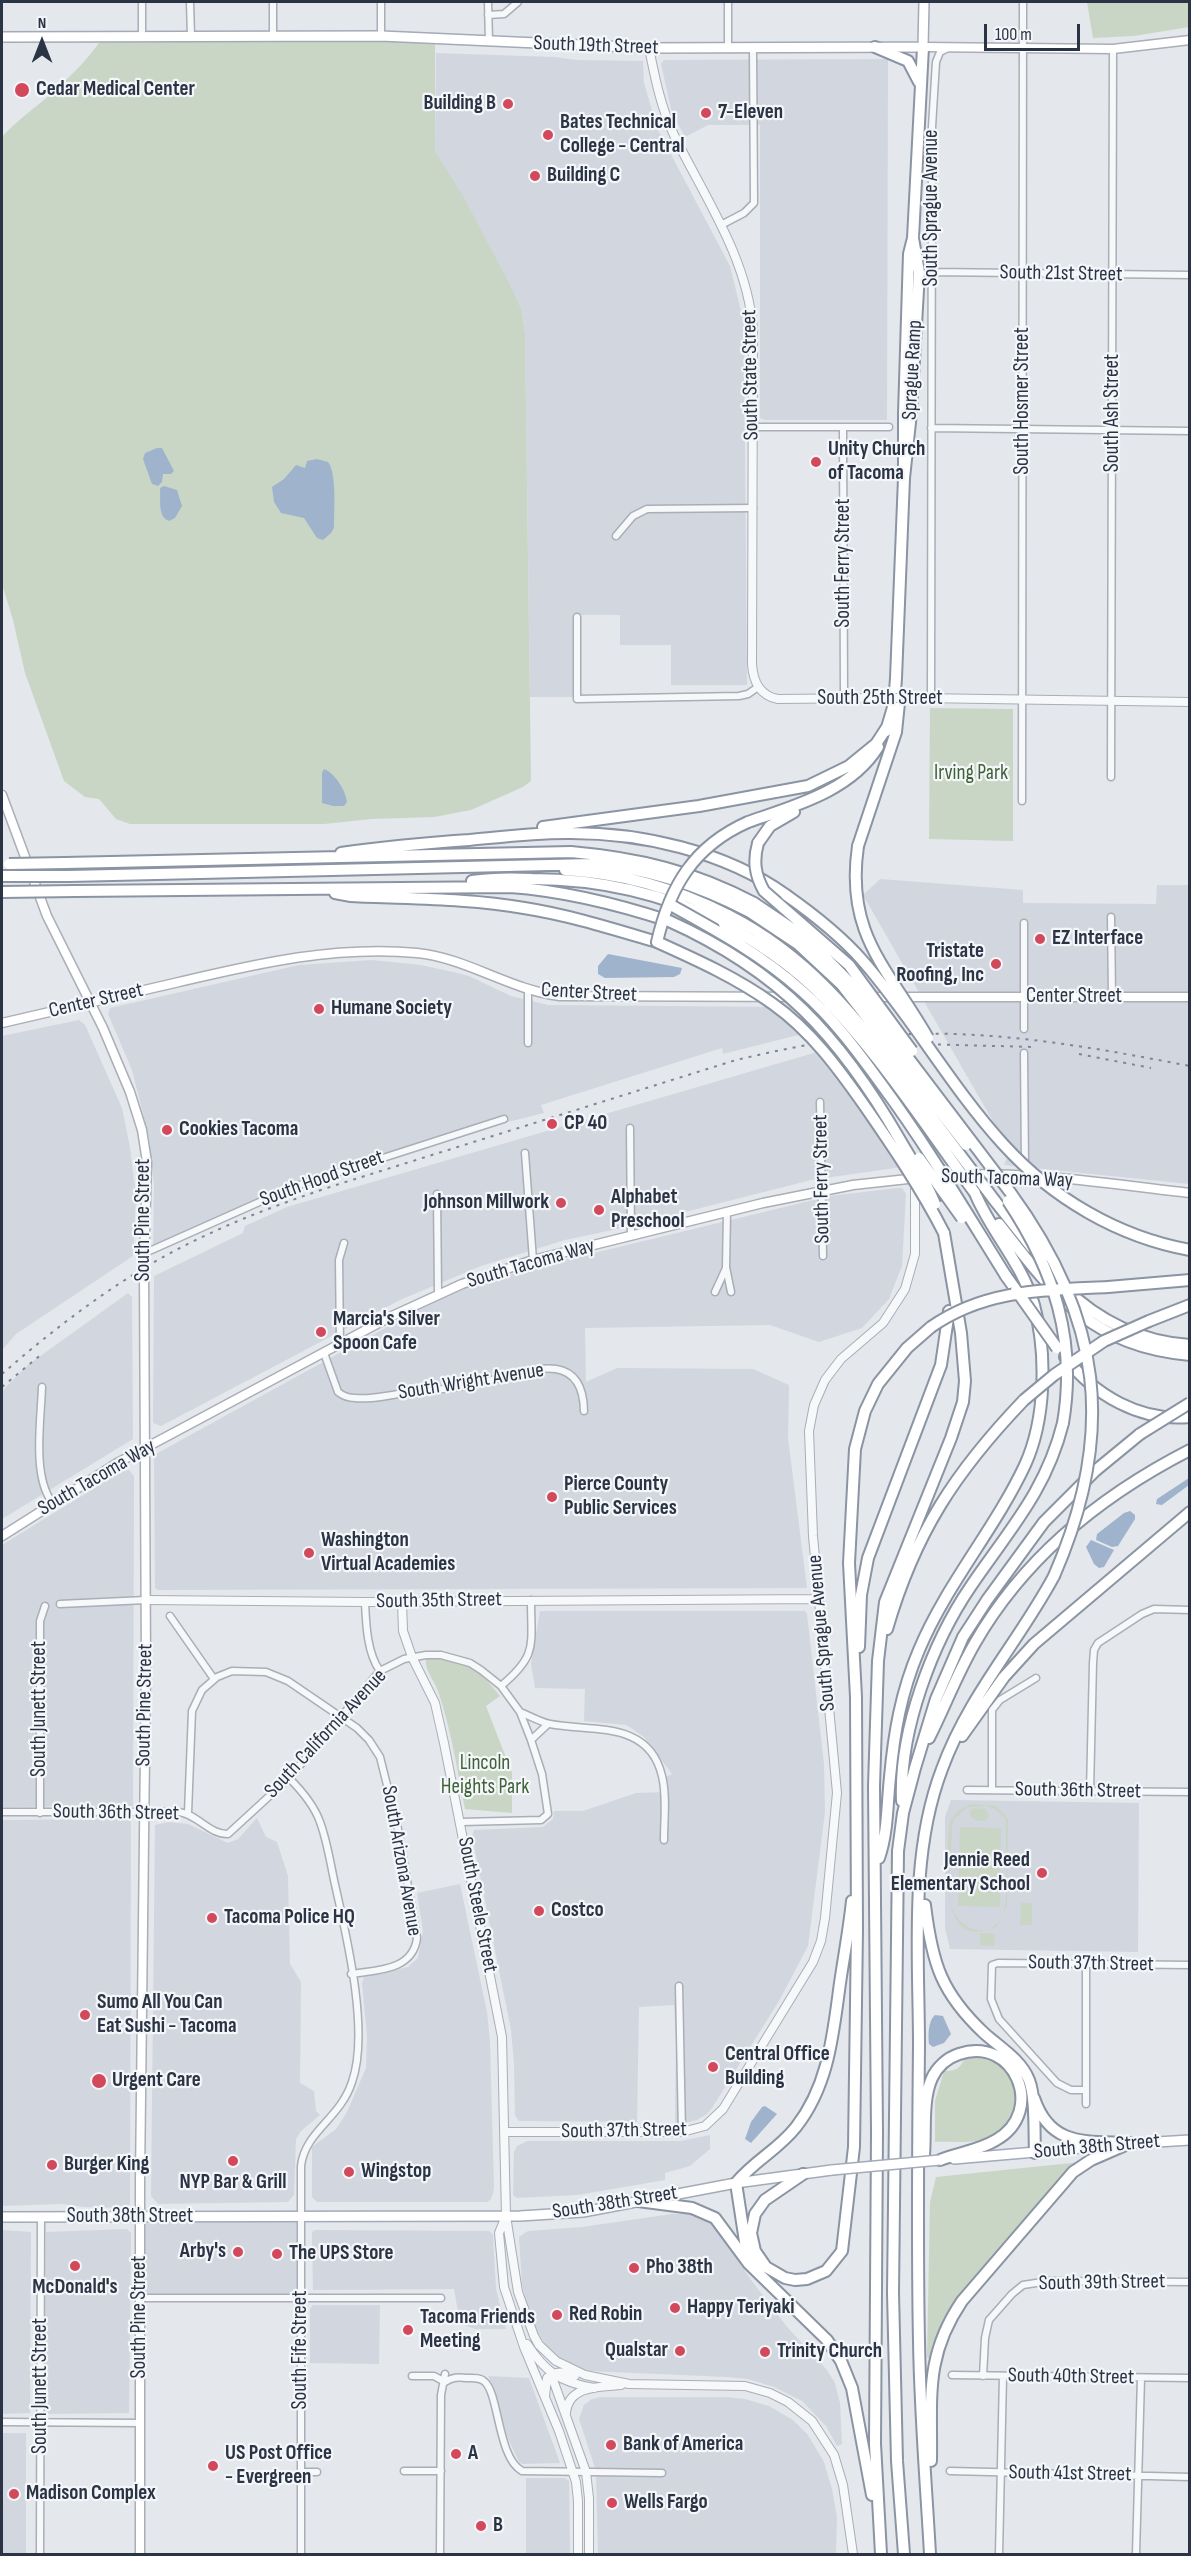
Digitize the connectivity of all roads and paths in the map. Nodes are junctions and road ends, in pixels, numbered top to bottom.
1 (142, 2) edge
2 (190, 2) edge
3 (273, 2) edge
4 (381, 2) edge
5 (488, 2) edge
6 (518, 2) edge
7 (728, 2) edge
8 (924, 2) edge
9 (1023, 2) edge
10 (488, 15) junction
11 (142, 35) junction
12 (273, 35) junction
13 (190, 36) junction
14 (381, 36) junction
15 (2, 37) edge
16 (1190, 40) edge
17 (489, 42) junction
18 (875, 47) junction
19 (923, 47) junction
20 (649, 48) junction
21 (728, 48) junction
22 (948, 48) junction
23 (753, 49) junction
24 (1023, 49) junction
25 (1113, 49) junction
26 (921, 90) junction
27 (721, 225) junction
28 (932, 272) junction
29 (1024, 273) junction
30 (1114, 274) junction
31 (1190, 275) edge
32 (753, 427) junction
33 (843, 427) junction
34 (889, 427) dead end
35 (931, 428) junction
36 (1023, 429) junction
37 (1113, 430) junction
38 (1190, 431) edge
39 (753, 508) junction
40 (616, 536) dead end
41 (577, 617) dead end
42 (896, 678) junction
43 (758, 687) junction
44 (844, 698) junction
45 (931, 698) junction
46 (1023, 699) junction
47 (1111, 700) junction
48 (1190, 702) edge
49 (889, 724) junction
50 (860, 769) junction
51 (1111, 777) dead end
52 (2, 795) edge
53 (1022, 801) dead end
54 (429, 843) junction
55 (308, 857) junction
56 (4, 864) edge
57 (446, 868) junction
58 (2, 876) edge
59 (442, 886) junction
60 (317, 889) junction
61 (2, 892) edge
62 (669, 904) junction
63 (752, 908) junction
64 (1111, 917) dead end
65 (726, 919) junction
66 (1024, 923) dead end
67 (657, 942) junction
68 (528, 990) junction
69 (1024, 997) junction
70 (1112, 997) junction
71 (1190, 997) edge
72 (91, 1002) junction
73 (2, 1023) edge
74 (1024, 1029) dead end
75 (528, 1043) dead end
76 (1024, 1053) dead end
77 (953, 1080) junction
78 (938, 1095) junction
79 (820, 1102) dead end
80 (881, 1107) junction
81 (504, 1119) dead end
82 (630, 1128) dead end
83 (525, 1153) dead end
84 (1025, 1176) junction
85 (915, 1178) junction
86 (821, 1190) junction
87 (975, 1193) junction
88 (1190, 1193) edge
89 (437, 1194) dead end
90 (727, 1212) junction
91 (944, 1233) junction
92 (631, 1236) junction
93 (344, 1243) dead end
94 (1190, 1250) edge
95 (145, 1253) junction
96 (823, 1256) dead end
97 (532, 1260) junction
98 (726, 1267) junction
99 (1005, 1276) junction
100 (1190, 1280) edge
101 (715, 1292) dead end
102 (731, 1292) dead end
103 (953, 1293) junction
104 (438, 1294) junction
105 (1190, 1305) edge
106 (340, 1344) junction
107 (1190, 1345) edge
108 (324, 1353) junction
109 (1190, 1355) edge
110 (42, 1387) dead end
111 (1190, 1403) edge
112 (584, 1411) dead end
113 (1190, 1417) edge
114 (145, 1449) junction
115 (1190, 1450) edge
116 (52, 1502) junction
117 (1190, 1512) edge
118 (2, 1536) edge
119 (819, 1599) junction
120 (146, 1600) junction
121 (531, 1600) junction
122 (365, 1602) junction
123 (402, 1602) junction
124 (60, 1604) dead end
125 (45, 1606) dead end
126 (1190, 1610) edge
127 (170, 1616) dead end
128 (412, 1657) junction
129 (878, 1661) junction
130 (380, 1671) junction
131 (1035, 1678) dead end
132 (214, 1680) junction
133 (501, 1686) junction
134 (856, 1697) junction
135 (520, 1712) junction
136 (341, 1719) junction
137 (548, 1724) junction
138 (531, 1740) junction
139 (915, 1768) junction
140 (942, 1769) junction
141 (289, 1778) junction
142 (967, 1790) dead end
143 (992, 1790) junction
144 (1090, 1791) junction
145 (1190, 1792) edge
146 (2, 1812) edge
147 (144, 1812) junction
148 (40, 1813) junction
149 (188, 1813) junction
150 (903, 1813) junction
151 (857, 1820) junction
152 (460, 1822) junction
153 (225, 1834) joint
154 (664, 1840) dead end
155 (876, 1866) junction
156 (921, 1881) junction
157 (1086, 1964) junction
158 (1190, 1965) edge
159 (351, 1974) junction
160 (679, 1986) dead end
161 (1030, 2083) junction
162 (1086, 2090) junction
163 (730, 2098) joint
164 (1086, 2104) dead end
165 (504, 2132) junction
166 (682, 2132) junction
167 (1190, 2140) edge
168 (1130, 2143) junction
169 (1035, 2153) junction
170 (939, 2160) junction
171 (803, 2174) junction
172 (736, 2183) junction
173 (638, 2201) junction
174 (301, 2216) junction
175 (506, 2216) junction
176 (2, 2217) edge
177 (41, 2217) junction
178 (140, 2218) junction
179 (918, 2254) junction
180 (759, 2273) junction
181 (1190, 2282) edge
182 (140, 2298) junction
183 (300, 2298) junction
184 (441, 2298) dead end
185 (518, 2330) junction
186 (539, 2345) junction
187 (549, 2371) junction
188 (445, 2374) dead end
189 (952, 2375) dead end
190 (412, 2376) dead end
191 (983, 2376) junction
192 (1003, 2376) junction
193 (1141, 2378) junction
194 (1190, 2378) edge
195 (602, 2379) junction
196 (445, 2382) junction
197 (629, 2384) junction
198 (594, 2388) junction
199 (545, 2398) junction
200 (567, 2420) junction
201 (2, 2422) edge
202 (42, 2422) junction
203 (140, 2423) junction
204 (404, 2471) dead end
205 (441, 2471) junction
206 (573, 2471) junction
207 (950, 2471) dead end
208 (301, 2472) junction
209 (317, 2472) dead end
210 (586, 2472) junction
211 (662, 2473) dead end
212 (1001, 2473) junction
213 (1138, 2476) junction
214 (1190, 2477) edge
215 (879, 2530) junction
216 (40, 2554) edge
217 (140, 2554) edge
218 (301, 2554) edge
219 (440, 2554) edge
220 (578, 2554) edge
221 (589, 2554) edge
222 (853, 2554) edge
223 (881, 2554) edge
224 (904, 2554) edge
225 (930, 2554) edge
226 (999, 2554) edge
227 (1136, 2554) edge

1 - 11 street
2 - 13 street
3 - 12 street
4 - 14 street
5 - 10 street
6 - 10 street
7 - 21 street
8 - 19 main road
9 - 24 street, South Hosmer Street
10 - 17 street
11 - 13 main road, South 19th Street
11 - 15 main road, South 19th Street
12 - 13 main road, South 19th Street
12 - 14 main road, South 19th Street
14 - 17 main road, South 19th Street
16 - 25 main road, South 19th Street
17 - 20 main road, South 19th Street
18 - 19 main road, South 19th Street
18 - 23 main road, South 19th Street
18 - 26 highway
19 - 22 main road, South 19th Street
19 - 26 highway, Sprague Ramp
20 - 21 main road, South 19th Street
20 - 27 street, South State Street
21 - 23 main road, South 19th Street
22 - 24 main road, South 19th Street
22 - 28 street, South Sprague Avenue
23 - 27 street
24 - 25 main road, South 19th Street
24 - 29 street, South Hosmer Street
25 - 30 street, South Ash Street
26 - 42 highway, Sprague Ramp
27 - 32 street, South State Street
28 - 29 street, South 21st Street
28 - 35 street, South Sprague Avenue
29 - 30 street, South 21st Street
29 - 36 street, South Hosmer Street
30 - 31 street, South 21st Street
30 - 37 street, South Ash Street
32 - 33 street
32 - 39 street, South State Street
33 - 34 street
33 - 44 street, South Ferry Street
35 - 36 street
35 - 45 street, South Sprague Avenue
36 - 37 street
36 - 46 street, South Hosmer Street
37 - 38 street
37 - 47 street, South Ash Street
39 - 40 street
39 - 43 street, South State Street
41 - 43 street
42 - 49 highway
42 - 77 highway, bridge
43 - 44 street, South 25th Street
44 - 45 street, South 25th Street, bridge
45 - 46 street, South 25th Street
46 - 47 street, South 25th Street
46 - 53 street, South Hosmer Street
47 - 48 street, South 25th Street
47 - 51 street, South Ash Street
49 - 50 highway
49 - 54 highway
50 - 62 highway, bridge
50 - 78 highway, bridge
52 - 72 main road, South Pine Street
54 - 55 highway
54 - 77 highway, bridge
55 - 56 highway, bridge
55 - 63 highway
57 - 58 highway, bridge
57 - 63 highway
57 - 65 highway
59 - 60 highway
59 - 65 highway
59 - 80 highway, bridge
60 - 61 highway, bridge
60 - 67 highway
62 - 67 highway, bridge
62 - 99 highway, bridge
63 - 78 highway, bridge
63 - 150 highway, bridge
64 - 70 street
65 - 87 highway, bridge
65 - 107 highway, bridge
66 - 69 street
67 - 91 highway, bridge
68 - 69 main road, Center Street
68 - 72 main road, Center Street
68 - 75 street
69 - 70 main road, Center Street
69 - 74 street
70 - 71 main road, Center Street
72 - 73 main road, Center Street
72 - 95 main road, South Pine Street
76 - 84 street
77 - 94 highway, bridge
78 - 140 highway, bridge
79 - 86 street, South Ferry Street
80 - 91 highway, bridge
80 - 99 highway, bridge
81 - 95 street, South Hood Street
82 - 92 street
83 - 97 street
84 - 85 main road, South Tacoma Way
84 - 88 main road, South Tacoma Way
85 - 86 main road, South Tacoma Way
85 - 119 street, South Sprague Avenue
86 - 90 main road, South Tacoma Way
86 - 96 street, South Ferry Street
87 - 109 highway
87 - 155 highway
89 - 104 street
90 - 92 main road, South Tacoma Way
90 - 98 street
91 - 103 highway
92 - 97 main road, South Tacoma Way
93 - 106 street
95 - 114 main road, South Pine Street
97 - 104 main road, South Tacoma Way
98 - 101 street
98 - 102 street
99 - 113 highway, bridge
100 - 134 highway, bridge
103 - 129 highway
103 - 134 highway
104 - 106 main road, South Tacoma Way
105 - 129 highway, bridge
106 - 108 main road, South Tacoma Way
108 - 112 street, South Wright Avenue
108 - 114 main road, South Tacoma Way
110 - 116 street
111 - 139 highway, bridge
114 - 116 main road, South Tacoma Way
114 - 120 main road, South Pine Street
115 - 139 highway
116 - 118 main road, South Tacoma Way
117 - 140 highway
119 - 121 street, South 35th Street
119 - 163 street, South Sprague Avenue
120 - 122 street, South 35th Street
120 - 124 street, South 35th Street
120 - 147 main road, South Pine Street
121 - 123 street, South 35th Street
121 - 133 street
122 - 123 street, South 35th Street
122 - 130 street
123 - 128 street, South Steele Street
125 - 148 street, South Junett Street
126 - 144 street
127 - 132 street
128 - 130 street, South California Avenue
128 - 133 street, South California Avenue
128 - 152 street, South Steele Street
129 - 155 highway
130 - 136 street, South California Avenue
131 - 143 street
132 - 136 street, South Arizona Avenue
132 - 149 street
133 - 135 street, South California Avenue
134 - 151 highway
135 - 137 street
135 - 138 street, South California Avenue
136 - 141 street, South California Avenue
136 - 159 street, South Arizona Avenue
137 - 138 street
137 - 154 street
138 - 152 street, South California Avenue
139 - 150 highway
140 - 156 highway
141 - 153 street, South California Avenue
141 - 159 street
142 - 143 street, South 36th Street
143 - 144 street, South 36th Street
144 - 145 street, South 36th Street
146 - 148 street, South 36th Street
147 - 148 street, South 36th Street
147 - 149 street, South 36th Street
147 - 178 main road, South Pine Street
149 - 153 street, South 36th Street
150 - 224 highway
151 - 171 highway
151 - 172 highway
152 - 165 street, South Steele Street
155 - 215 highway
156 - 161 highway
156 - 179 highway
157 - 158 street, South 37th Street
157 - 162 street
157 - 162 street, South 37th Street
159 - 174 street, South Fife Street
160 - 166 street
161 - 168 highway
161 - 169 highway
162 - 164 street
163 - 166 street, South 37th Street
165 - 166 street, South 37th Street
165 - 175 street, South Steele Street
167 - 168 main road, South 38th Street
168 - 169 main road, South 38th Street
168 - 225 highway
169 - 170 main road, South 38th Street
170 - 171 main road, South 38th Street, bridge
170 - 179 highway
171 - 172 main road, South 38th Street
172 - 173 main road, South 38th Street
172 - 180 highway
173 - 175 main road, South 38th Street
173 - 180 highway
174 - 175 main road, South 38th Street
174 - 178 main road, South 38th Street
174 - 183 street, South Fife Street
175 - 185 street, South Steele Street
175 - 186 street, South Steele Street
176 - 177 main road, South 38th Street
177 - 178 main road, South 38th Street
177 - 202 street, South Junett Street
178 - 182 main road, South Pine Street
179 - 225 highway
180 - 215 highway
181 - 191 street, South 39th Street
182 - 183 street
182 - 203 main road, South Pine Street
183 - 184 street
183 - 208 street, South Fife Street
185 - 187 street
185 - 199 street, South Steele Street
186 - 187 street
186 - 195 street
187 - 195 street
187 - 198 street
187 - 199 street
187 - 200 street
188 - 196 street
189 - 191 street, South 40th Street
190 - 196 street
191 - 192 street, South 40th Street
192 - 193 street, South 40th Street
192 - 212 street
193 - 194 street, South 40th Street
193 - 213 street
195 - 197 street
196 - 205 street
196 - 206 street
197 - 198 street
197 - 222 street
198 - 200 street
199 - 206 street, South Steele Street
200 - 210 street
201 - 202 street
202 - 203 street
202 - 216 street, South Junett Street
203 - 217 main road, South Pine Street
204 - 205 street
205 - 219 street
206 - 210 street
206 - 220 street, South Steele Street
207 - 212 street, South 41st Street
208 - 209 street
208 - 218 street, South Fife Street
210 - 211 street
210 - 221 street
212 - 213 street, South 41st Street
212 - 226 street
213 - 214 street, South 41st Street
213 - 227 street
215 - 223 highway

